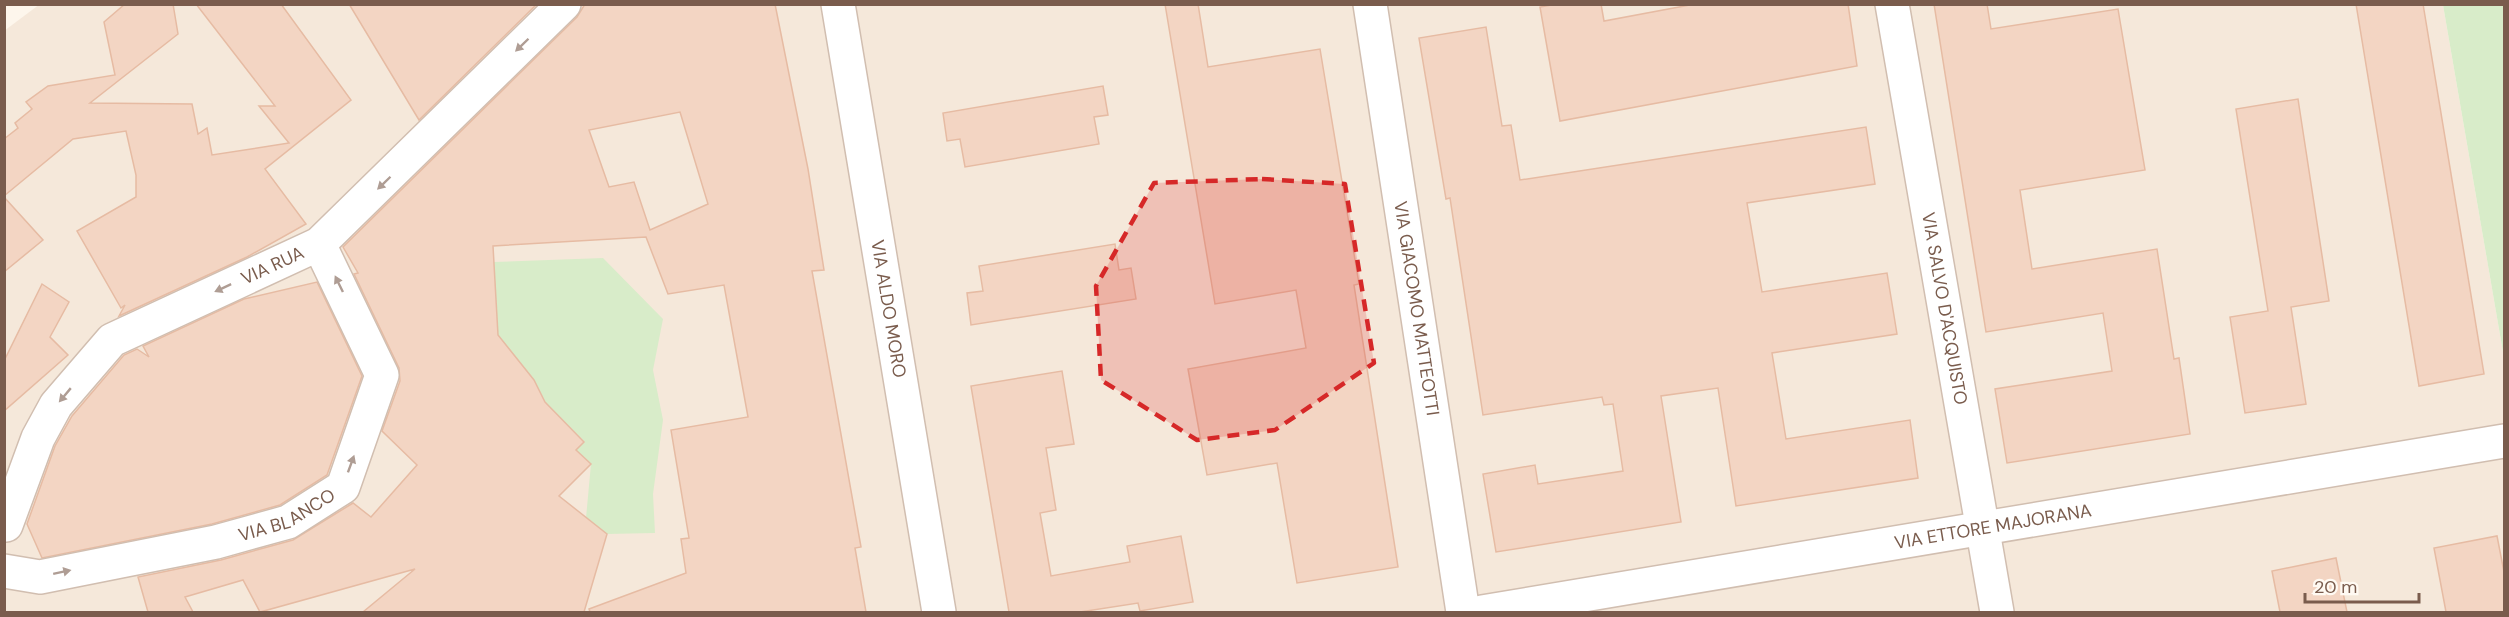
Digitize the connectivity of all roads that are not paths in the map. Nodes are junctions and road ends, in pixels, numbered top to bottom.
1 (564, 4) edge
2 (838, 4) edge
3 (1370, 4) edge
4 (1892, 4) edge
5 (319, 244) junction
6 (2505, 441) edge
7 (5, 528) edge
8 (1982, 529) junction
9 (4, 571) edge
10 (939, 612) edge
11 (1463, 612) edge
12 (1482, 612) edge
13 (1997, 612) edge

1 -> 5 street, VIA RUA
2 - 10 street, VIA ALDO MORO
3 - 11 street, VIA GIACOMO MATTEOTTI
4 - 8 street, VIA SALVO D'ACQUISTO
5 -> 7 street, VIA RUA
9 -> 5 street, VIA BLANCO
6 - 8 street, VIA ETTORE MAJORANA
8 - 12 street, VIA ETTORE MAJORANA
8 - 13 street, VIA SALVO D'ACQUISTO

